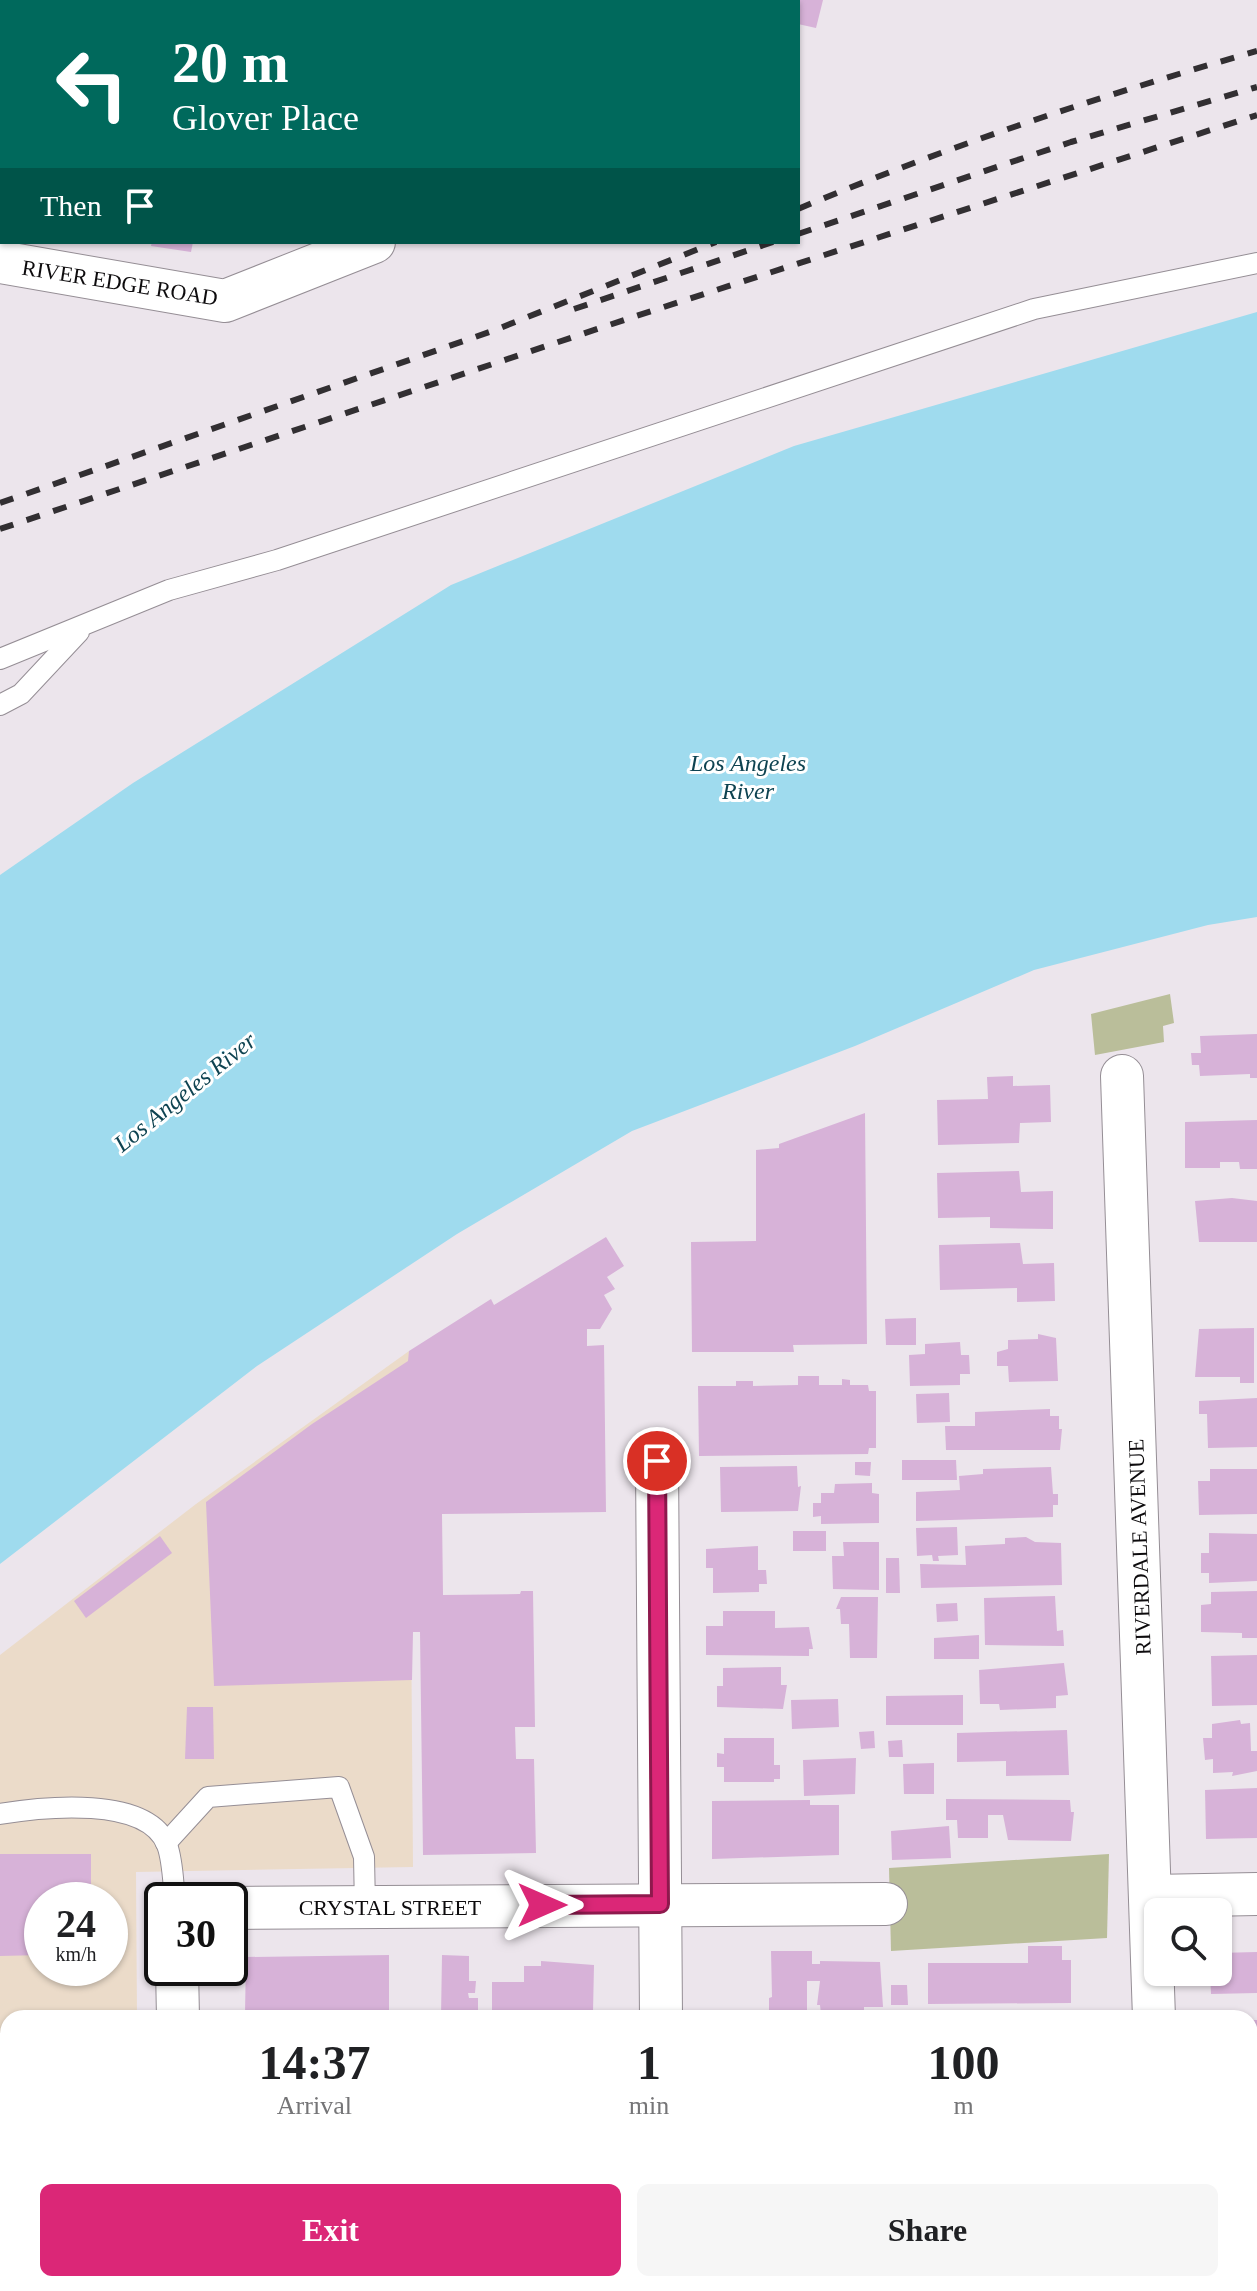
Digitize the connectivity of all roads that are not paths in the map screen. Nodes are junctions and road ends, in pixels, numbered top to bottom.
1 (369, 244) edge
2 (0, 262) edge
3 (1257, 263) edge
4 (84, 626) junction
5 (0, 659) edge
6 (0, 705) edge
7 (1122, 1076) dead end
8 (657, 1461) dead end
9 (0, 1814) edge
10 (166, 1843) junction
11 (172, 1882) edge
12 (1257, 1894) edge
13 (1152, 1896) junction
14 (660, 1904) junction
15 (886, 1904) dead end
16 (365, 1907) junction
17 (248, 1908) edge
18 (177, 1986) edge
19 (178, 2010) edge
20 (661, 2010) edge
21 (1154, 2010) edge

1 - 2 street, RIVER EDGE ROAD
3 - 4 lane
4 - 5 lane
4 - 6 lane
7 - 13 street, RIVERDALE AVENUE
8 - 14 street
9 - 10 lane
10 - 11 lane
10 - 16 lane
12 - 13 street
13 - 21 street, RIVERDALE AVENUE
14 - 15 street, CRYSTAL STREET
14 - 16 street, CRYSTAL STREET
14 - 20 street
16 - 17 street, CRYSTAL STREET
18 - 19 street

